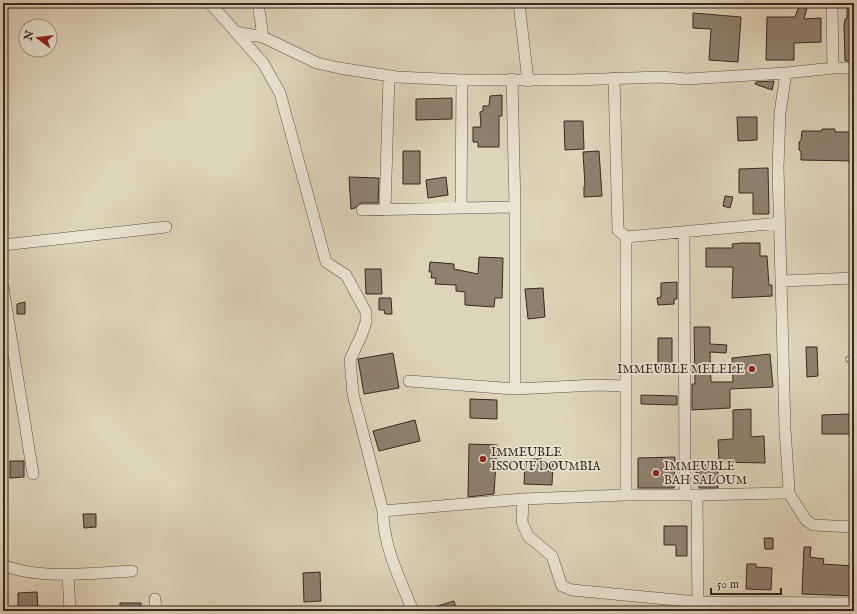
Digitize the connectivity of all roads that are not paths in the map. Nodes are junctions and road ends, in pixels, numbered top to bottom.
1 (210, 3) edge
2 (258, 3) edge
3 (519, 3) edge
4 (832, 3) edge
5 (236, 32) junction
6 (263, 37) junction
7 (833, 68) junction
8 (854, 68) edge
9 (786, 73) junction
10 (389, 76) junction
11 (614, 78) junction
12 (512, 79) junction
13 (462, 80) junction
14 (528, 81) junction
15 (515, 207) junction
16 (461, 208) junction
17 (362, 210) dead end
18 (385, 210) junction
19 (780, 223) junction
20 (166, 227) dead end
21 (684, 233) junction
22 (626, 237) junction
23 (3, 245) edge
24 (854, 278) edge
25 (782, 281) junction
26 (3, 286) edge
27 (5, 314) edge
28 (408, 381) dead end
29 (625, 386) junction
30 (515, 389) junction
31 (33, 474) dead end
32 (788, 492) junction
33 (626, 495) junction
34 (685, 495) junction
35 (697, 495) junction
36 (523, 499) junction
37 (383, 511) junction
38 (854, 527) edge
39 (3, 565) edge
40 (132, 571) dead end
41 (68, 575) junction
42 (155, 599) dead end
43 (854, 603) edge
44 (698, 606) edge
45 (70, 611) edge
46 (156, 611) edge
47 (414, 611) edge

1 - 5 street
2 - 6 street
3 - 14 street
4 - 7 street
5 - 6 street
5 - 37 street
6 - 10 street
7 - 8 street
7 - 9 street
9 - 11 street
9 - 19 street
10 - 13 street
10 - 18 street
11 - 14 street
11 - 22 street
12 - 13 street
12 - 14 street
12 - 15 street
13 - 16 street
15 - 16 street
15 - 30 street
16 - 18 street
17 - 18 street
19 - 21 street
19 - 25 street
20 - 23 street
21 - 22 street
21 - 34 street
22 - 29 street
24 - 25 street
25 - 32 street
26 - 27 street
27 - 31 street
28 - 30 street
29 - 30 street
29 - 33 street
32 - 35 street
32 - 38 street
33 - 34 street
33 - 36 street
34 - 35 street
35 - 44 street
36 - 37 street
36 - 44 street
37 - 47 street
39 - 41 street
40 - 41 street
41 - 45 street
42 - 46 street
43 - 44 street

